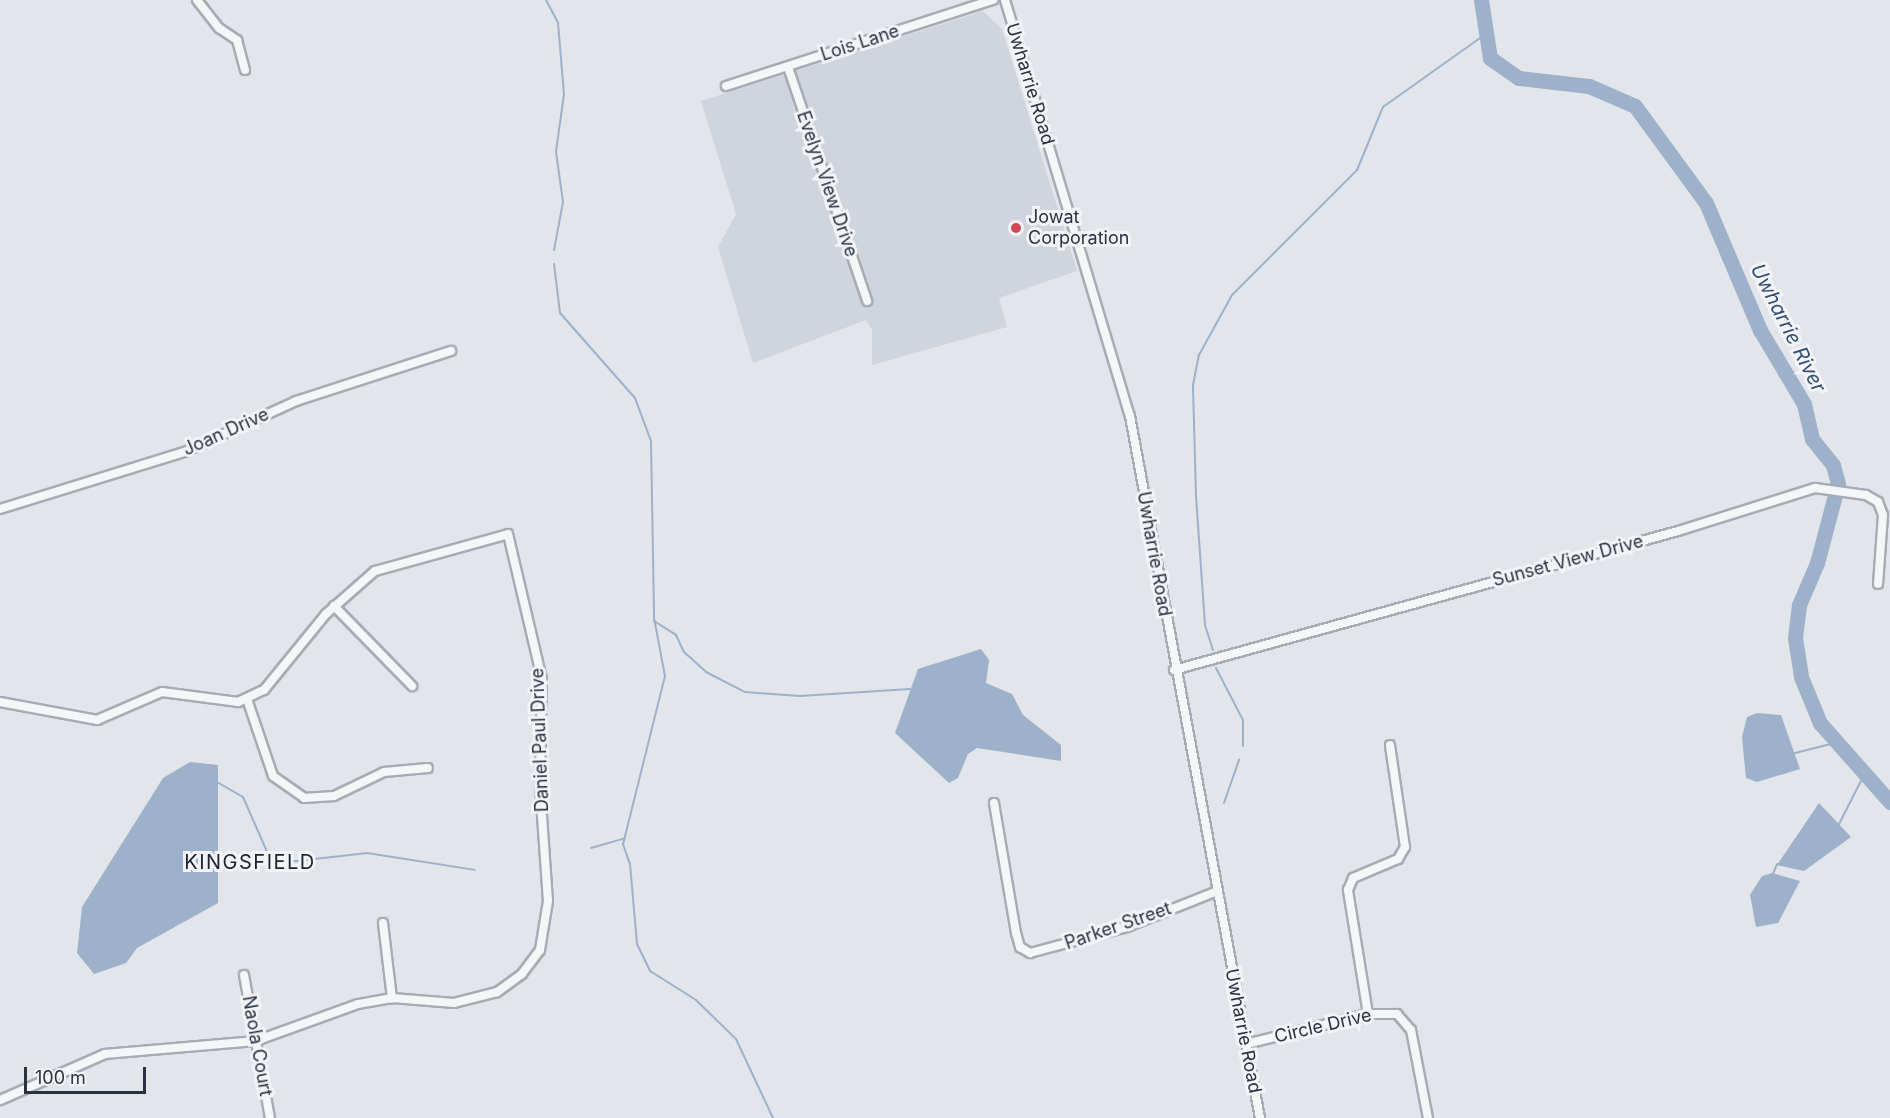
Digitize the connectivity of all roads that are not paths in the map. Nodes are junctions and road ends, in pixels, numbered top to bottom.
1 (197, 0) edge
2 (993, 0) edge
3 (1005, 0) edge
4 (788, 67) junction
5 (245, 70) dead end
6 (726, 86) dead end
7 (867, 301) dead end
8 (451, 351) dead end
9 (0, 509) edge
10 (1878, 584) dead end
11 (334, 606) junction
12 (1174, 670) junction
13 (412, 686) dead end
14 (247, 699) junction
15 (0, 702) edge
16 (1390, 745) dead end
17 (428, 768) dead end
18 (994, 803) dead end
19 (1215, 892) junction
20 (383, 923) dead end
21 (244, 975) dead end
22 (392, 998) junction
23 (1368, 1014) junction
24 (256, 1041) junction
25 (1246, 1044) junction
26 (0, 1100) edge
27 (270, 1118) edge
28 (1260, 1118) edge
29 (1428, 1118) edge

1 - 5 street
2 - 4 street, Lois Lane
3 - 12 street, Uwharrie Road
4 - 6 street, Lois Lane
4 - 7 street, Evelyn View Drive
8 - 9 street, Joan Drive
10 - 12 street, Sunset View Drive
11 - 13 street
11 - 14 street, Daniel Paul Drive
11 - 22 street, Daniel Paul Drive
12 - 19 street, Uwharrie Road
14 - 15 street
14 - 17 street
16 - 23 street
18 - 19 street, Parker Street
19 - 25 street, Uwharrie Road
20 - 22 street
21 - 24 street, Naola Court
22 - 24 street, Daniel Paul Drive
23 - 25 street, Circle Drive
23 - 29 street, Circle Drive
24 - 26 street, Daniel Paul Drive
24 - 27 street, Naola Court
25 - 28 street, Uwharrie Road

